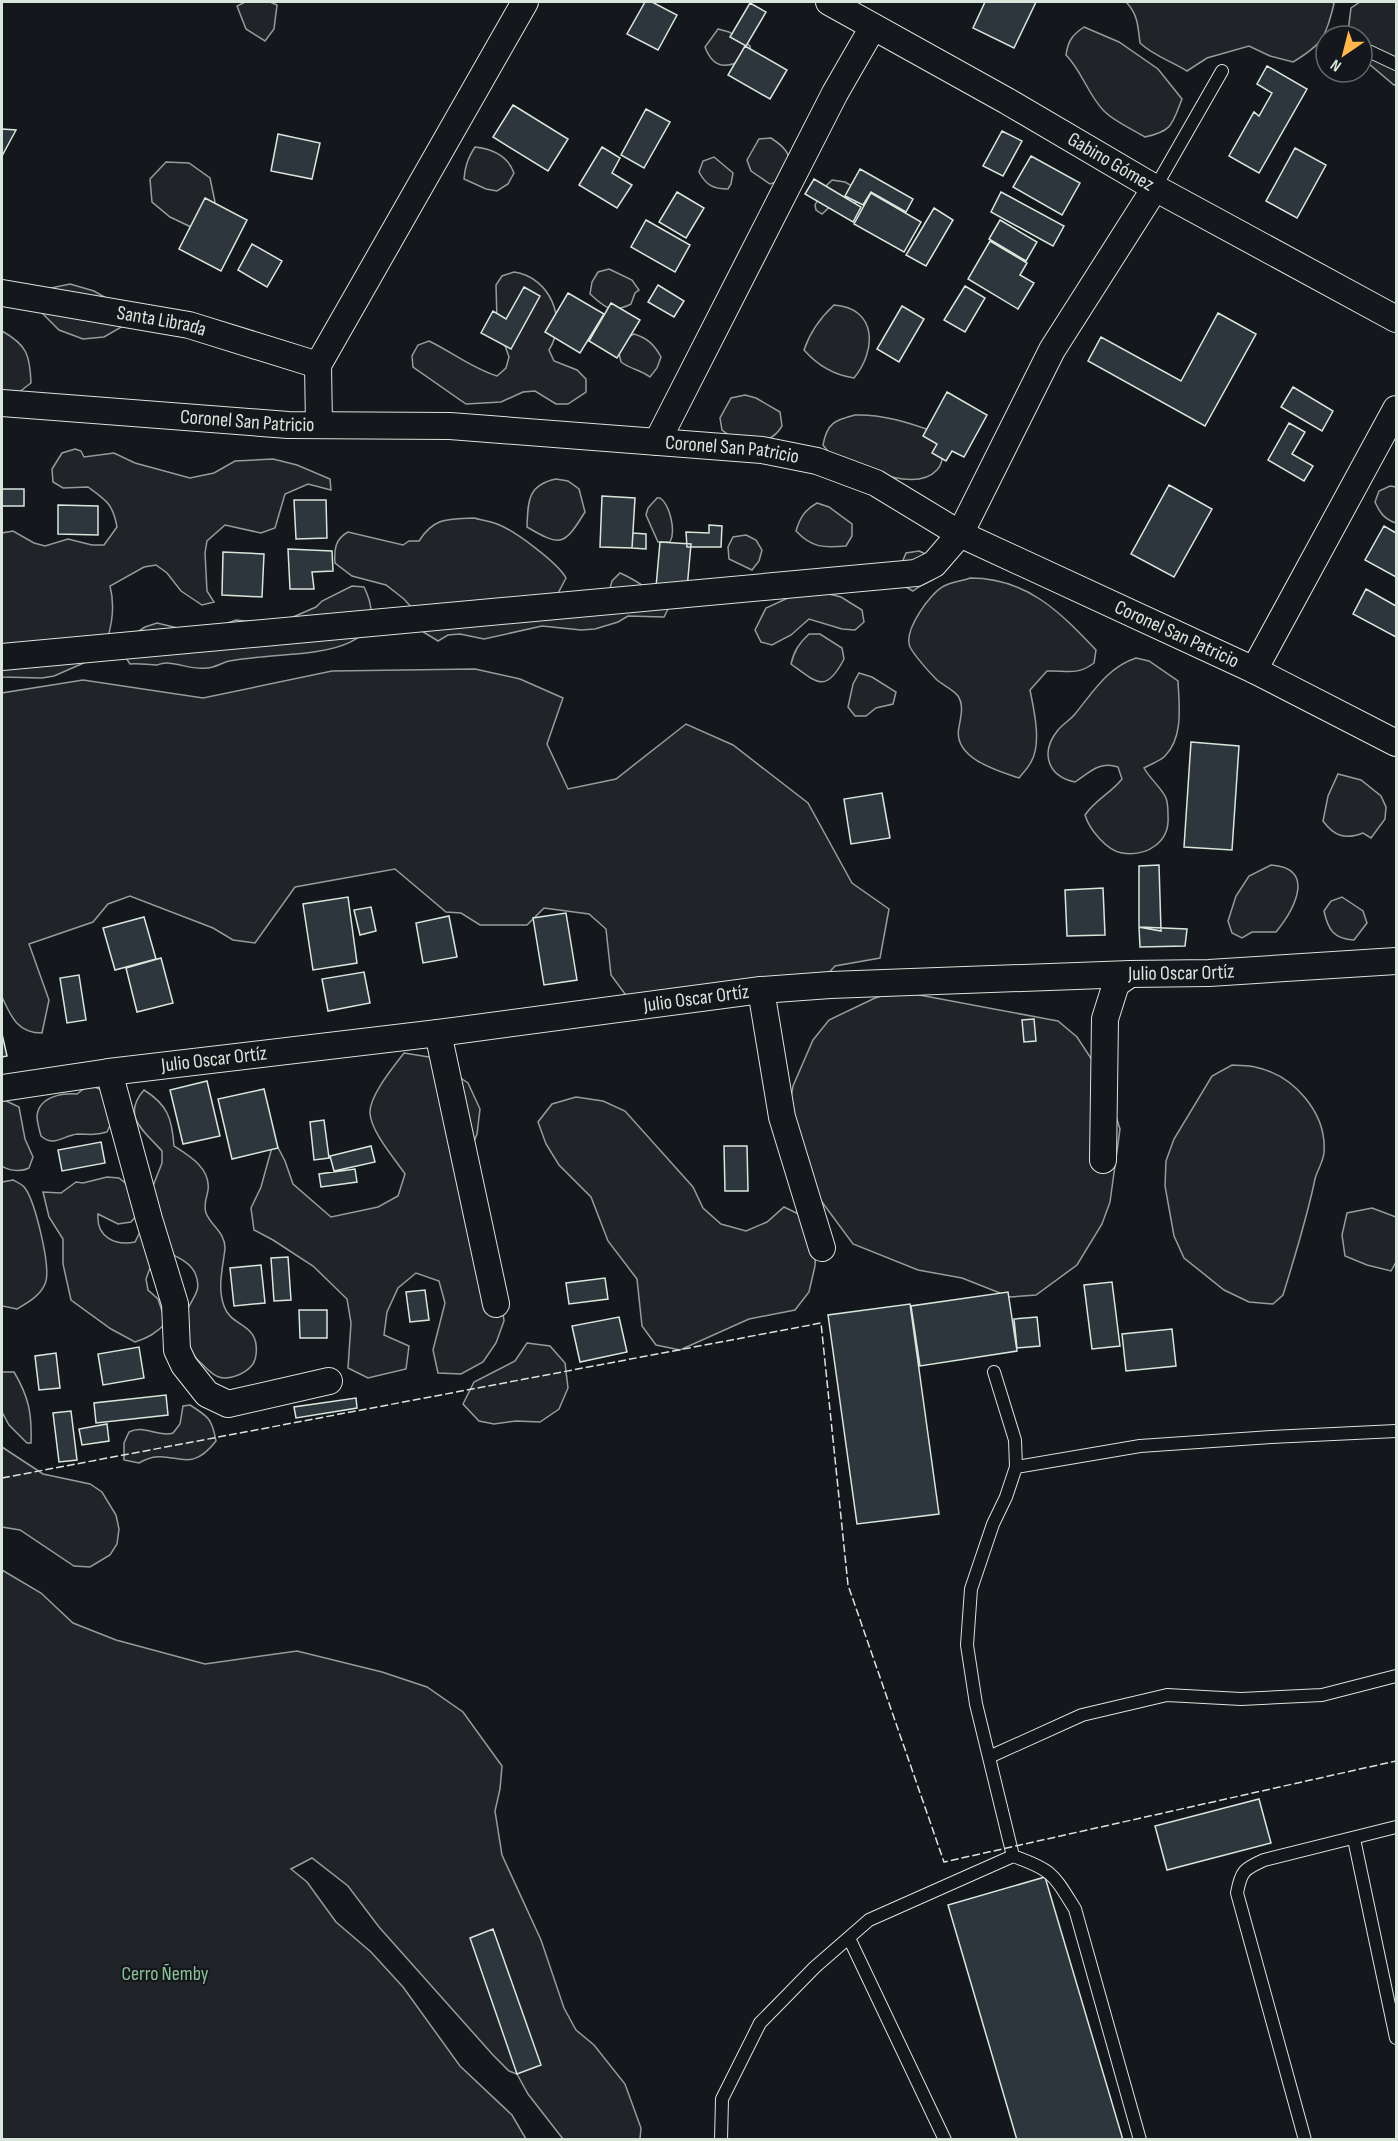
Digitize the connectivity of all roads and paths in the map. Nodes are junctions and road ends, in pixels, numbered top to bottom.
1 (525, 2) edge
2 (829, 2) edge
3 (873, 27) junction
4 (1374, 54) edge
5 (1396, 64) edge
6 (1222, 71) dead end
7 (1155, 188) junction
8 (2, 293) edge
9 (1396, 319) edge
10 (318, 365) junction
11 (2, 404) edge
12 (1396, 409) edge
13 (319, 425) junction
14 (657, 442) junction
15 (960, 534) junction
16 (2, 657) edge
17 (1254, 670) junction
18 (1396, 743) edge
19 (1396, 961) edge
20 (1130, 974) junction
21 (761, 990) junction
22 (438, 1033) junction
23 (109, 1072) junction
24 (2, 1088) edge
25 (1103, 1160) dead end
26 (822, 1248) dead end
27 (496, 1304) dead end
28 (994, 1372) dead end
29 (329, 1381) dead end
30 (1396, 1431) edge
31 (1016, 1467) junction
32 (1396, 1676) edge
33 (989, 1757) junction
34 (1396, 1827) edge
35 (1354, 1839) junction
36 (1013, 1856) junction
37 (849, 1938) junction
38 (1396, 2038) edge
39 (721, 2139) edge
40 (945, 2139) edge
41 (1140, 2139) edge
42 (1305, 2139) edge

1 - 10 street
2 - 3 street, Gabino Gómez
3 - 7 street, Gabino Gómez
3 - 14 street
4 - 5 lane
6 - 7 lane
7 - 9 street, Gabino Gómez
7 - 15 street
8 - 10 street, Santa Librada
10 - 13 street
11 - 13 street, Coronel San Patricio
12 - 17 street
13 - 14 street, Coronel San Patricio
14 - 15 street, Coronel San Patricio
15 - 16 street
15 - 17 street, Coronel San Patricio
17 - 18 street, Coronel San Patricio
19 - 20 street, Julio Oscar Ortíz
20 - 21 street, Julio Oscar Ortíz
20 - 25 street
21 - 22 street, Julio Oscar Ortíz
21 - 26 street
22 - 23 street, Julio Oscar Ortíz
22 - 27 street
23 - 24 street, Julio Oscar Ortíz
23 - 29 street
28 - 31 lane
30 - 31 lane
31 - 33 lane
32 - 33 lane
33 - 36 lane
34 - 35 lane
35 - 38 lane
35 - 42 lane
36 - 37 lane
36 - 41 lane
37 - 39 lane
37 - 40 lane

